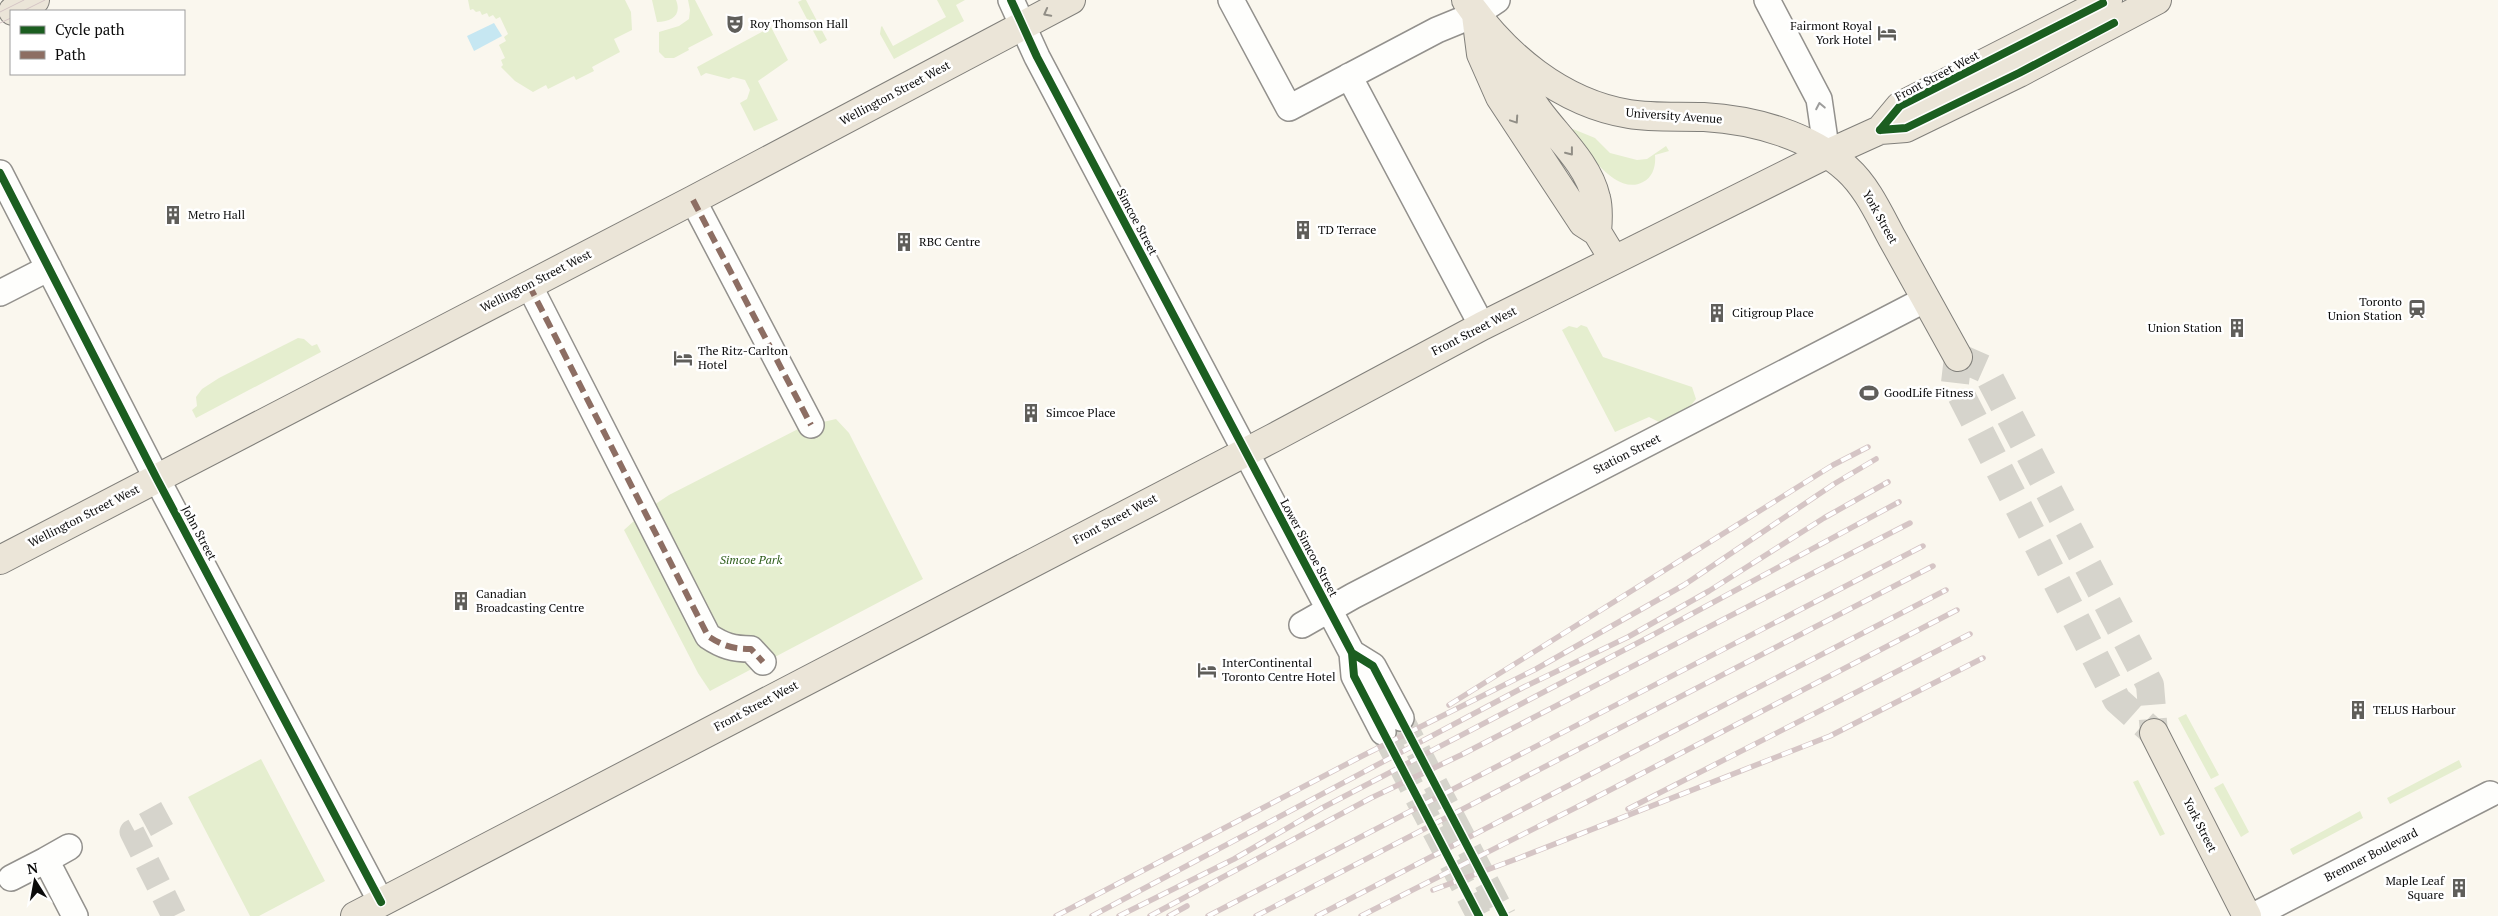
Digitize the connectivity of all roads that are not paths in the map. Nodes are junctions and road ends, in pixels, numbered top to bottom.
1 (35, 0) edge
2 (1011, 0) edge
3 (1071, 0) edge
4 (1231, 0) edge
5 (1766, 0) edge
6 (2157, 0) edge
7 (1480, 5) edge
8 (2108, 8) edge
9 (16, 10) edge
10 (1023, 26) junction
11 (1508, 52) junction
12 (1349, 76) junction
13 (1827, 154) junction
14 (1, 176) edge
15 (693, 200) junction
16 (1597, 232) junction
17 (1614, 260) junction
18 (49, 268) junction
19 (528, 285) junction
20 (0, 293) edge
21 (1926, 299) junction
22 (1482, 326) junction
23 (1958, 357) tunnel mouth
24 (811, 425) dead end
25 (1246, 452) junction
26 (157, 479) junction
27 (0, 560) edge
28 (1329, 610) junction
29 (1302, 625) dead end
30 (763, 662) dead end
31 (1392, 725) tunnel mouth
32 (2154, 733) dead end
33 (2495, 791) edge
34 (69, 847) dead end
35 (46, 860) junction
36 (11, 878) dead end
37 (381, 902) junction
38 (75, 916) edge
39 (355, 916) edge
40 (2247, 916) edge
41 (2253, 916) edge

1 - 9 main road
2 - 10 street, Simcoe Street
3 -> 10 main road, Wellington Street West
4 - 12 street
13 -> 5 street
6 - 8 main road, Front Street West
7 - 11 main road, University Avenue
7 - 12 street
7 -> 16 main road
8 - 13 main road, Front Street West
10 - 15 main road, Wellington Street West
10 - 25 street, Simcoe Street
11 - 13 main road, University Avenue
11 -> 16 main road
12 - 22 street
13 - 17 main road, Front Street West
13 - 21 main road, York Street
14 - 18 street, John Street
15 - 19 main road, Wellington Street West
15 - 24 street
16 - 17 main road
17 - 22 main road, Front Street West
18 - 20 street
18 - 26 street, John Street
19 - 26 main road, Wellington Street West
19 - 30 street
21 - 23 main road, York Street
21 - 28 street, Station Street
22 - 25 main road, Front Street West
25 - 28 street, Lower Simcoe Street
25 - 37 main road, Front Street West
26 - 27 main road, Wellington Street West
26 - 37 street, John Street
28 - 29 street, Station Street
28 - 31 street, Lower Simcoe Street
32 - 40 main road, York Street
33 - 41 street, Bremner Boulevard
34 - 35 street
35 - 36 street
35 - 38 street
37 - 39 main road, Front Street West

